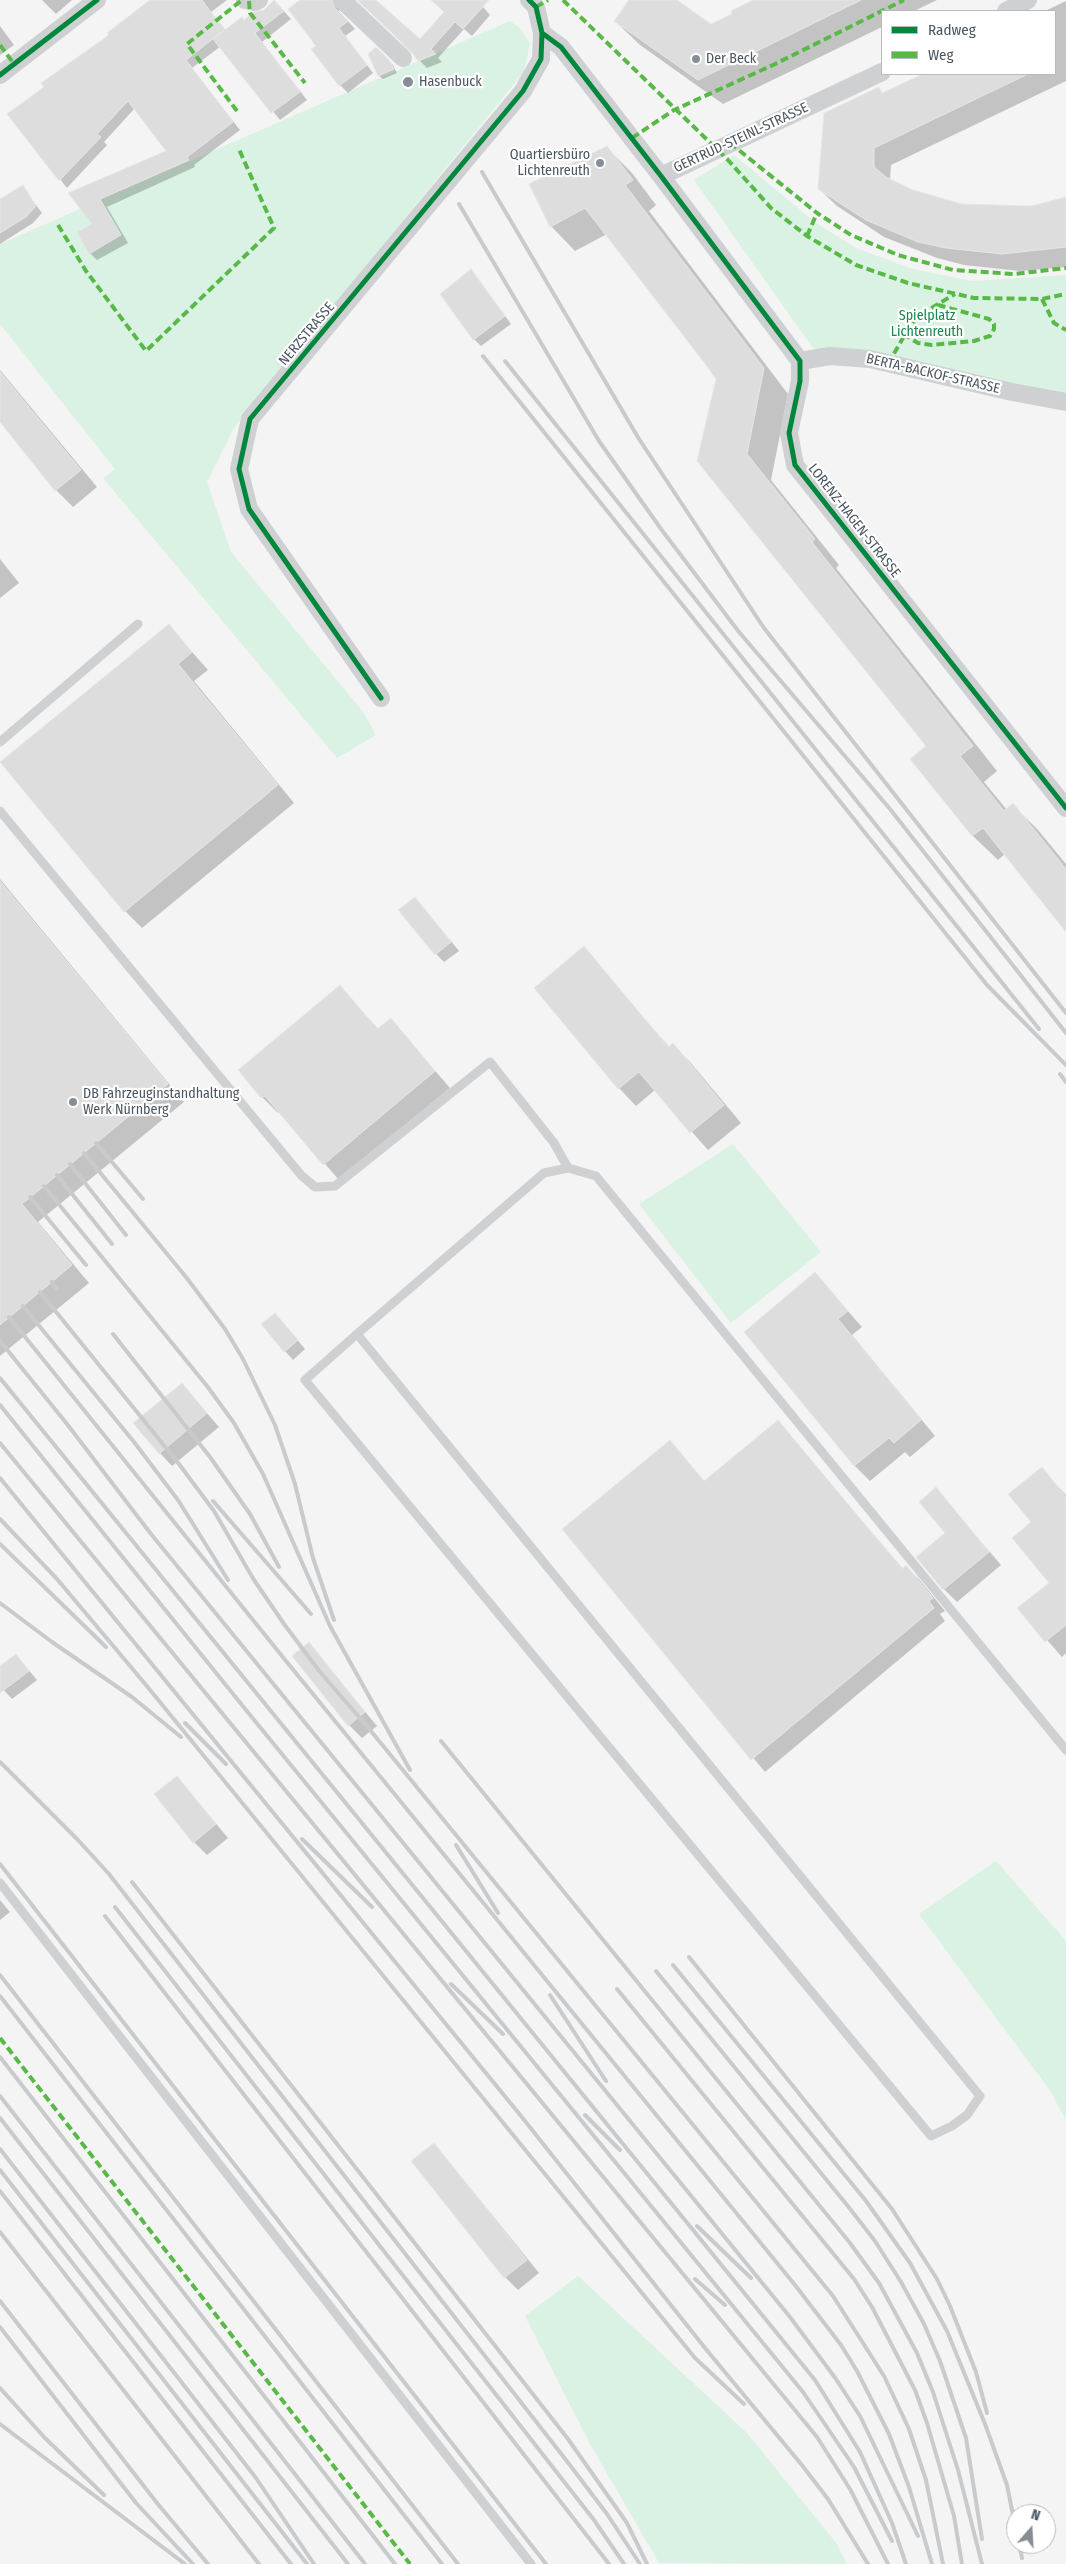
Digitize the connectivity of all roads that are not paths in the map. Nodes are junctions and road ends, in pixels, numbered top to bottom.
1 (97, 0) edge
2 (245, 0) edge
3 (259, 0) edge
4 (342, 0) edge
5 (529, 0) edge
6 (1028, 0) edge
7 (1008, 10) edge
8 (542, 33) junction
9 (403, 58) dead end
10 (881, 72) edge
11 (0, 75) edge
12 (662, 176) junction
13 (800, 361) junction
14 (1066, 402) edge
15 (138, 624) dead end
16 (381, 698) dead end
17 (0, 742) edge
18 (1066, 808) edge
19 (0, 811) edge
20 (568, 1168) junction
21 (358, 1334) junction
22 (1066, 1750) edge
23 (0, 1884) edge
24 (531, 2564) edge

1 - 11 street
2 - 3 street
4 - 9 street
5 - 8 street, NERZSTRASSE
6 - 7 street
8 - 12 street, GERTRUD-STEINL-STRASSE
8 - 16 street, NERZSTRASSE
10 - 12 street, GERTRUD-STEINL-STRASSE
12 - 13 street
13 - 14 street, BERTA-BACKOF-STRASSE
13 - 18 street, LORENZ-HAGEN-STRASSE
15 - 17 lane
19 - 20 lane
20 - 21 lane
20 - 22 lane
21 - 21 lane
23 - 24 lane

